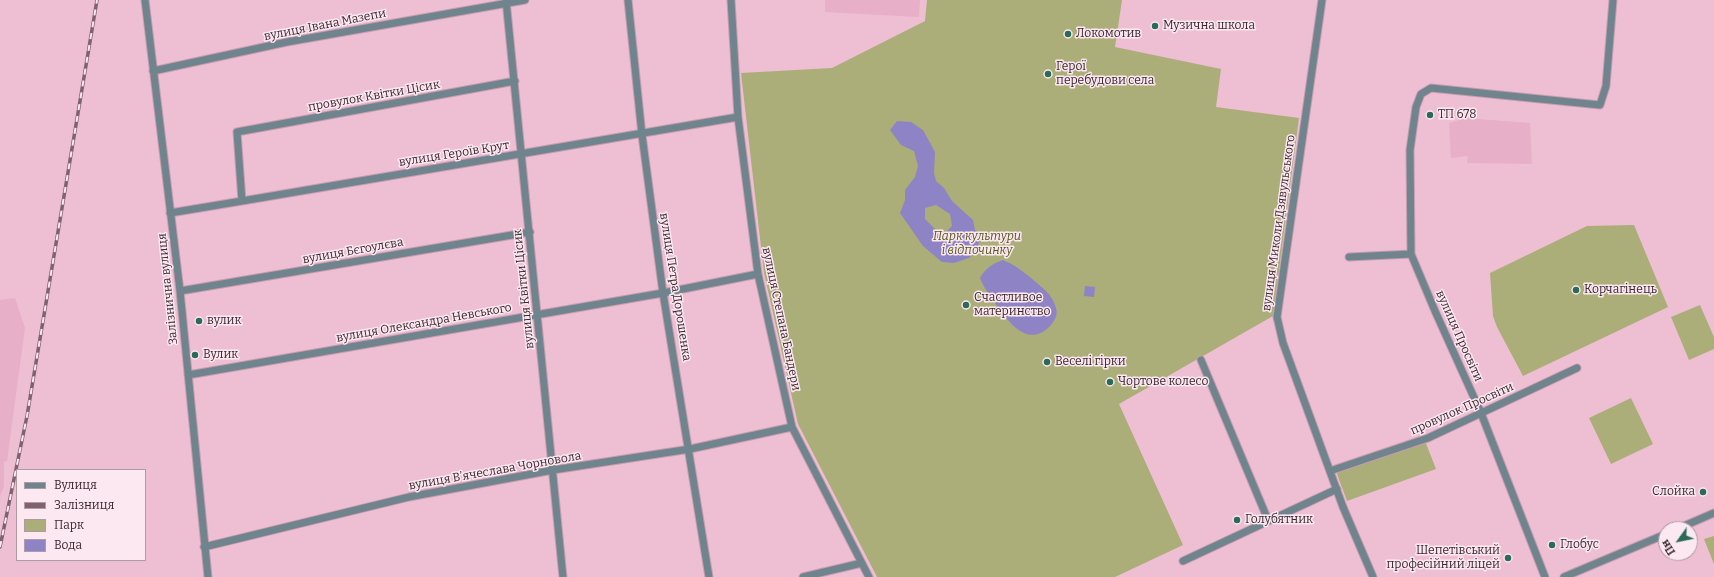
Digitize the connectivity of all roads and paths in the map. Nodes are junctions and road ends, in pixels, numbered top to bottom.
1 (145, 0) edge
2 (525, 0) edge
3 (628, 0) edge
4 (731, 0) edge
5 (1322, 0) edge
6 (1613, 0) edge
7 (506, 2) edge
8 (153, 71) junction
9 (515, 82) junction
10 (738, 117) junction
11 (642, 134) junction
12 (522, 154) junction
13 (242, 200) junction
14 (170, 212) junction
15 (530, 232) junction
16 (1411, 254) junction
17 (1349, 257) dead end
18 (758, 274) junction
19 (180, 291) junction
20 (663, 293) junction
21 (538, 314) junction
22 (1201, 360) dead end
23 (1577, 368) dead end
24 (188, 375) junction
25 (1481, 413) junction
26 (792, 427) junction
27 (690, 449) junction
28 (553, 470) junction
29 (1330, 471) junction
30 (1337, 489) junction
31 (1714, 514) edge
32 (1268, 520) junction
33 (1697, 521) edge
34 (1658, 537) edge
35 (204, 547) junction
36 (1183, 561) dead end
37 (862, 564) junction
38 (208, 577) edge
39 (563, 577) edge
40 (709, 577) edge
41 (803, 577) edge
42 (869, 577) edge
43 (1373, 577) edge
44 (1544, 577) edge
45 (1564, 577) edge

1 - 8 street, Залізнична вулиця
2 - 7 street, вулиця Івана Мазепи
3 - 11 street, вулиця Петра Дорошенка
4 - 10 street, вулиця Степана Бандери
5 - 29 street, вулиця Миколи Дзявульського
6 - 16 street, вулиця Просвіти
7 - 8 street, вулиця Івана Мазепи
7 - 9 street, вулиця Квітки Цісик
8 - 14 street, Залізнична вулиця
9 - 12 street, вулиця Квітки Цісик
9 - 13 street, провулок Квітки Цісик
10 - 11 street, вулиця Героїв Крут
10 - 18 street, вулиця Степана Бандери
11 - 12 street, вулиця Героїв Крут
11 - 20 street, вулиця Петра Дорошенка
12 - 13 street, вулиця Героїв Крут
12 - 15 street, вулиця Квітки Цісик
13 - 14 street, вулиця Героїв Крут
14 - 19 street, Залізнична вулиця
15 - 19 street, вулиця Бєгоулєва
15 - 21 street, вулиця Квітки Цісик
16 - 17 street
16 - 25 street, вулиця Просвіти
18 - 20 street, вулиця Олександра Невського
18 - 26 street, вулиця Степана Бандери
19 - 24 street, Залізнична вулиця
20 - 21 street, вулиця Олександра Невського
20 - 27 street, вулиця Петра Дорошенка
21 - 24 street, вулиця Олександра Невського
21 - 28 street, вулиця Квітки Цісик
22 - 32 street
23 - 25 street, провулок Просвіти
24 - 35 street, Залізнична вулиця
25 - 29 street, провулок Просвіти
25 - 44 street, вулиця Просвіти
26 - 27 street, вулиця Вʼячеслава Чорновола
26 - 37 street, вулиця Степана Бандери
27 - 28 street, вулиця Вʼячеслава Чорновола
27 - 40 street, вулиця Петра Дорошенка
28 - 35 street, вулиця Вʼячеслава Чорновола
28 - 39 street, вулиця Квітки Цісик
29 - 30 street, вулиця Миколи Дзявульського
30 - 32 street
30 - 43 street, вулиця Миколи Дзявульського
31 - 33 street
32 - 36 street
34 - 45 street
35 - 38 street, Залізнична вулиця
37 - 41 street
37 - 42 street, вулиця Степана Бандери

